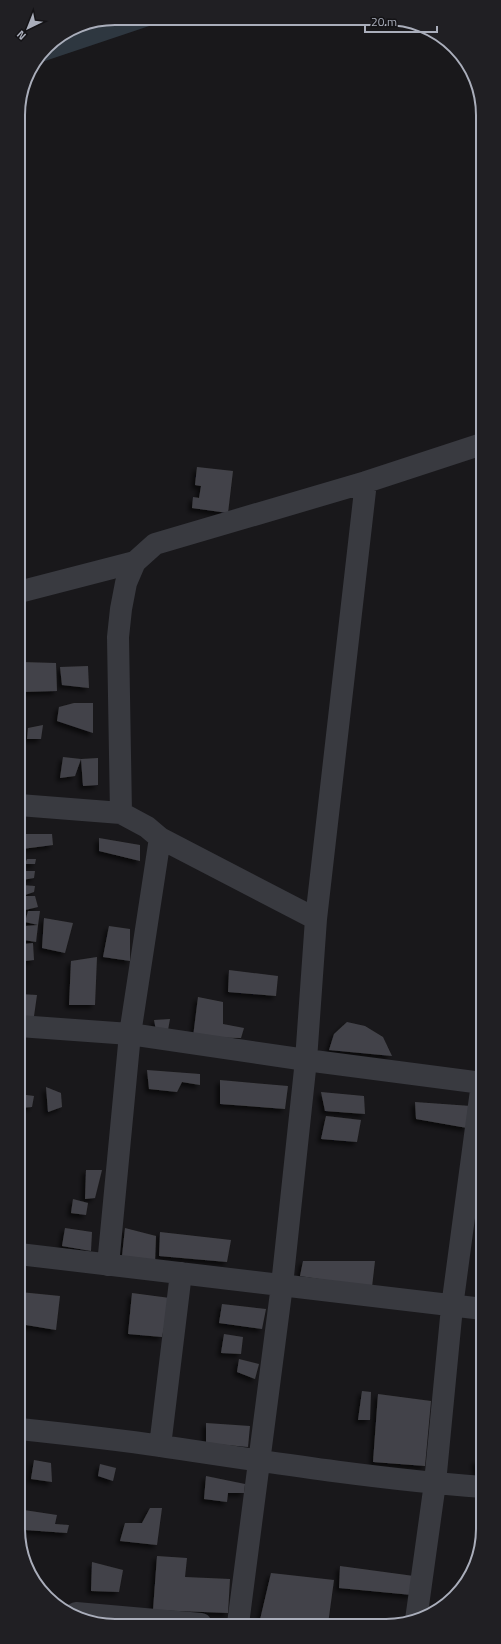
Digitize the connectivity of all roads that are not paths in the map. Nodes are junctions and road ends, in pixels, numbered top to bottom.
1 (476, 446) edge
2 (366, 482) junction
3 (135, 562) junction
4 (25, 590) edge
5 (25, 805) edge
6 (121, 813) junction
7 (160, 838) junction
8 (316, 919) junction
9 (25, 1026) edge
10 (130, 1034) junction
11 (306, 1060) junction
12 (476, 1082) edge
13 (476, 1128) edge
14 (25, 1255) edge
15 (108, 1265) junction
16 (181, 1273) junction
17 (282, 1285) junction
18 (452, 1307) junction
19 (476, 1309) edge
20 (25, 1430) edge
21 (160, 1446) junction
22 (259, 1462) junction
23 (435, 1483) junction
24 (476, 1486) edge
25 (417, 1613) edge
26 (86, 1614) edge
27 (144, 1619) edge
28 (239, 1619) edge

1 - 2 street
2 - 3 street
2 - 8 street
3 - 4 street
3 - 6 street
5 - 6 street
6 - 7 street
7 - 8 street
7 - 10 street
8 - 11 street
9 - 10 street
10 - 11 street
10 - 15 street
11 - 12 street
11 - 17 street
13 - 18 street
14 - 15 street
15 - 16 street
16 - 17 street
16 - 21 street
17 - 18 street
17 - 22 street
18 - 19 street
18 - 23 street
20 - 21 street
21 - 22 street
22 - 23 street
22 - 28 street
23 - 24 street
23 - 25 street
26 - 27 street

